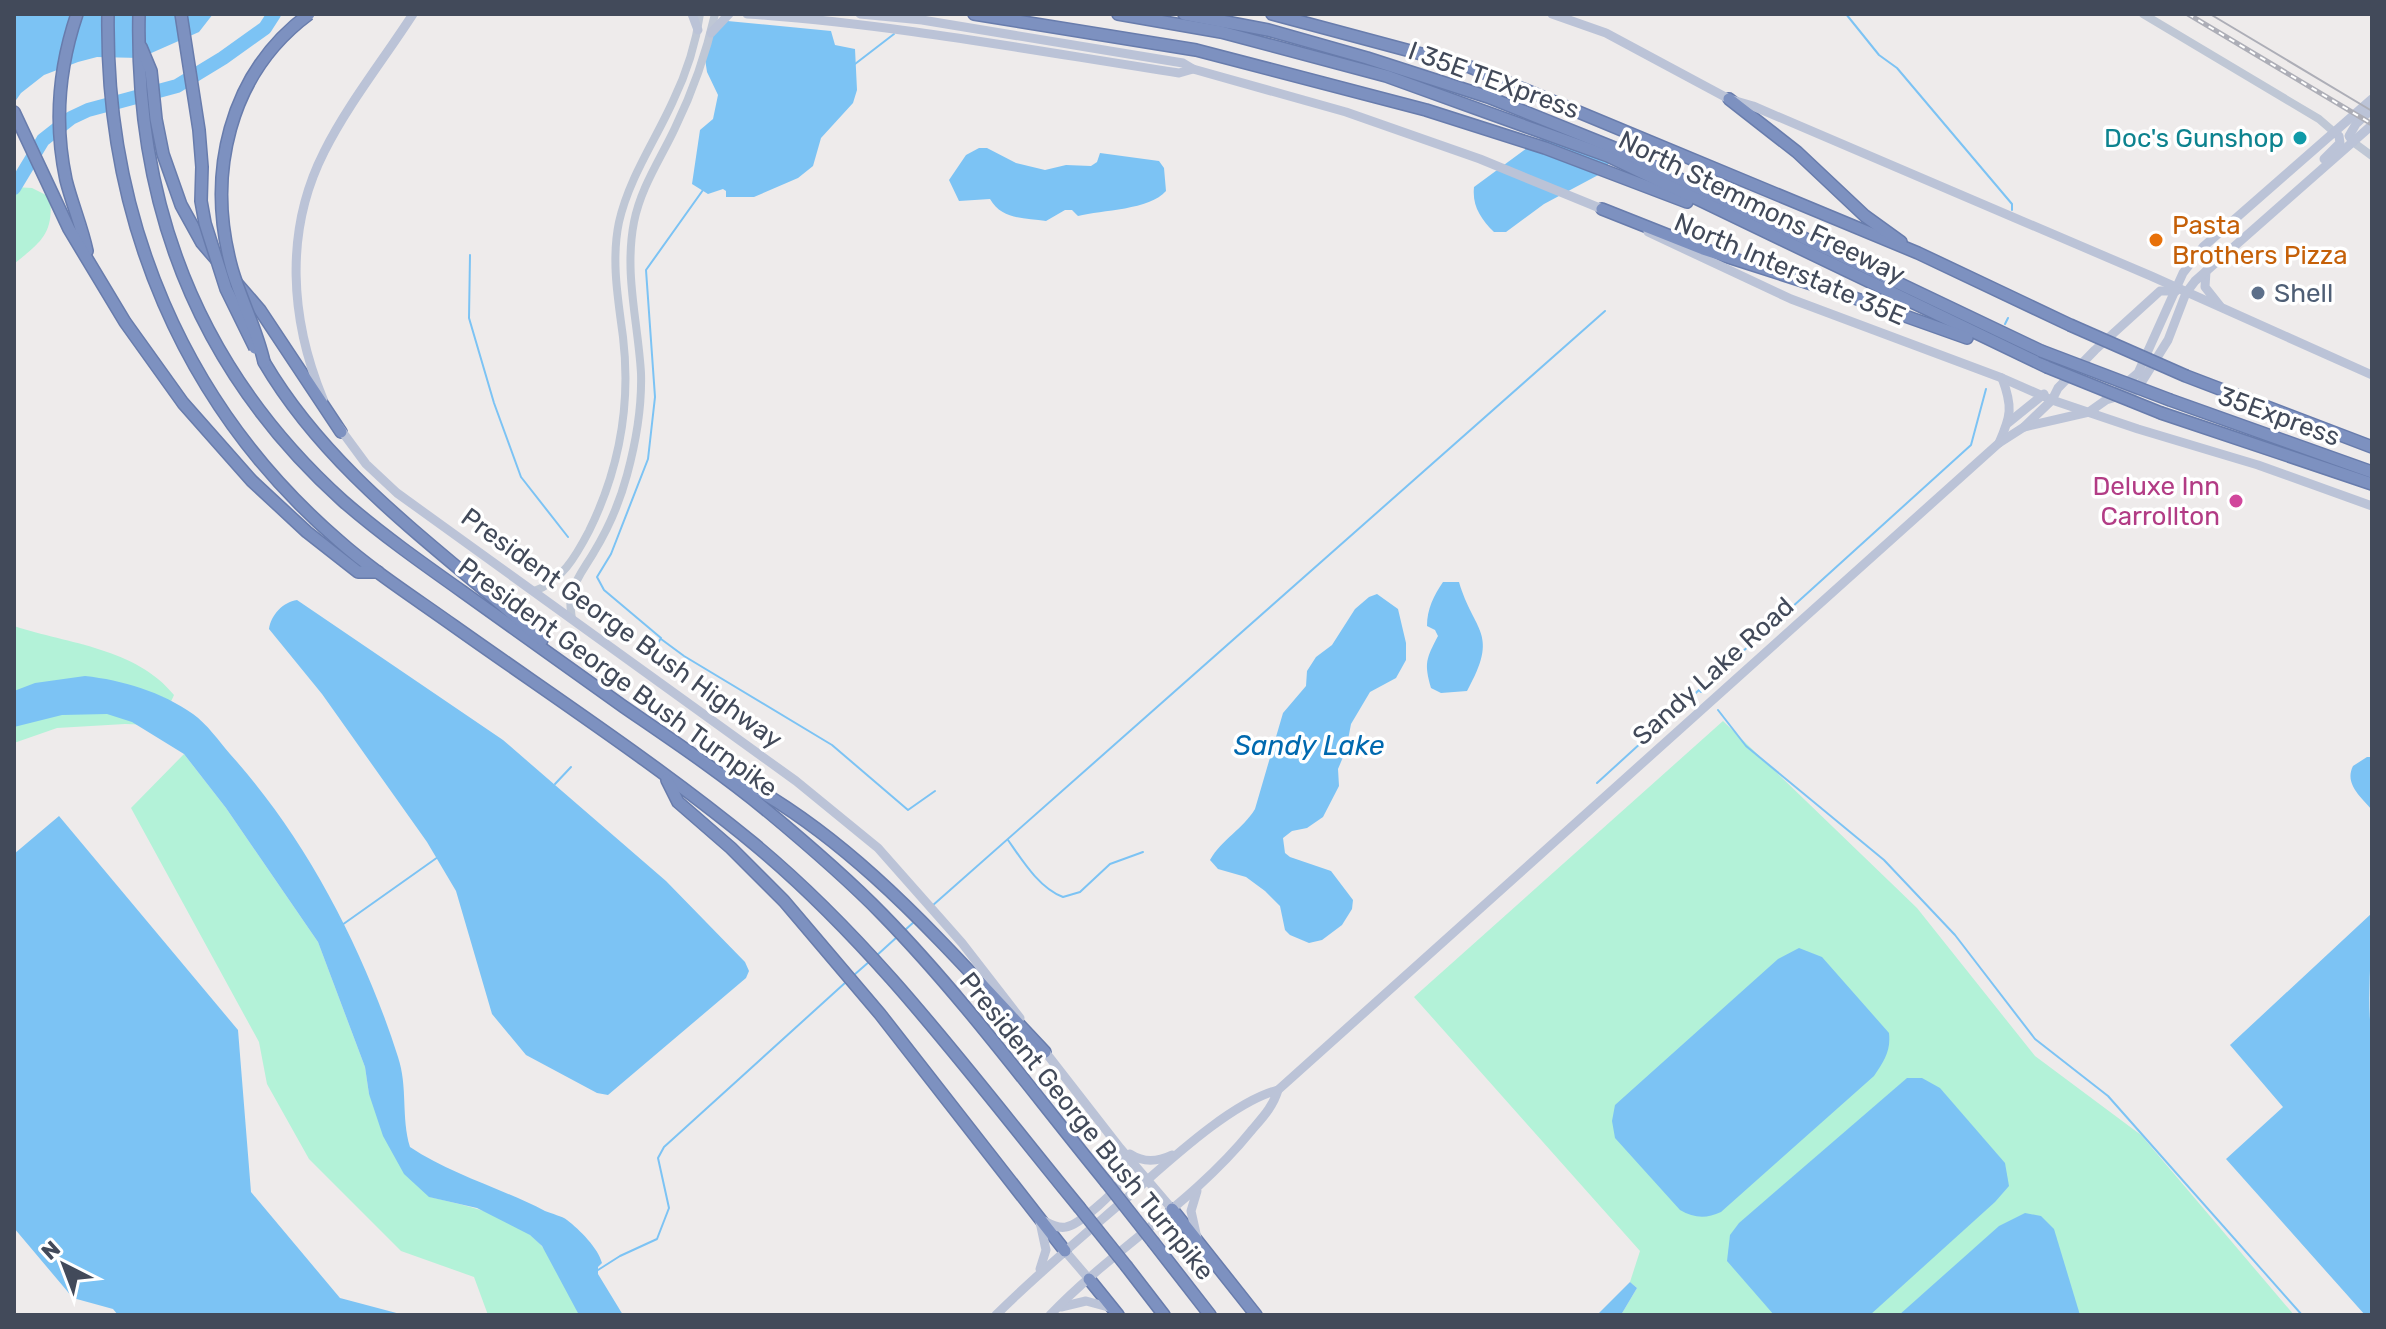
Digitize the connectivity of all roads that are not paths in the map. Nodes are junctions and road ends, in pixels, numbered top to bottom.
1 (77, 14) edge
2 (108, 14) edge
3 (139, 14) edge
4 (181, 14) edge
5 (309, 14) edge
6 (413, 14) edge
7 (692, 14) edge
8 (700, 14) edge
9 (715, 14) edge
10 (729, 14) edge
11 (747, 14) edge
12 (860, 14) edge
13 (974, 14) edge
14 (1118, 14) edge
15 (1184, 14) edge
16 (1272, 14) edge
17 (1552, 14) edge
18 (2143, 14) edge
19 (698, 30) junction
20 (711, 33) junction
21 (138, 41) junction
22 (1193, 69) junction
23 (1729, 99) junction
24 (2372, 99) edge
25 (2372, 109) edge
26 (14, 112) edge
27 (2372, 125) edge
28 (2334, 132) junction
29 (2353, 142) junction
30 (2372, 156) edge
31 (2287, 198) junction
32 (1602, 209) junction
33 (1736, 219) junction
34 (1918, 253) junction
35 (88, 260) junction
36 (2206, 270) junction
37 (2180, 291) junction
38 (2225, 311) junction
39 (2030, 361) junction
40 (264, 362) junction
41 (2372, 375) edge
42 (2002, 378) junction
43 (2058, 388) junction
44 (2040, 395) junction
45 (2052, 400) junction
46 (2170, 400) joint
47 (2089, 412) junction
48 (2008, 423) junction
49 (2024, 427) junction
50 (341, 432) junction
51 (1999, 443) junction
52 (2372, 447) edge
53 (2372, 472) edge
54 (2372, 484) edge
55 (2372, 506) edge
56 (379, 572) junction
57 (534, 591) junction
58 (572, 619) junction
59 (579, 675) junction
60 (701, 760) junction
61 (665, 776) junction
62 (1045, 1052) junction
63 (1278, 1090) junction
64 (1120, 1148) junction
65 (1183, 1150) junction
66 (1147, 1180) junction
67 (1197, 1189) junction
68 (1172, 1209) junction
69 (1039, 1219) junction
70 (1197, 1238) junction
71 (1065, 1251) junction
72 (1039, 1273) junction
73 (1089, 1279) junction
74 (1052, 1312) edge
75 (1115, 1312) edge
76 (996, 1315) edge
77 (1164, 1315) edge
78 (1210, 1315) edge
79 (1256, 1315) edge

1 - 35 highway
2 - 56 highway, President George Bush Turnpike
3 - 21 highway, President George Bush Turnpike
4 - 40 highway, bridge
5 - 40 highway, bridge
6 - 50 main road, President George Bush Highway
7 - 19 main road
8 - 19 street
9 - 20 street
10 - 20 main road
11 - 22 main road, North Interstate 35E
12 - 22 main road, North Interstate 35E
13 - 33 highway
14 - 33 highway, North Stemmons Freeway
15 - 46 highway, I 35E TEXpress, bridge
16 - 34 highway, North Stemmons Freeway
17 - 23 main road
18 - 28 street
19 - 57 street
20 - 58 street
21 - 50 highway
21 - 59 highway, President George Bush Turnpike
22 - 32 main road, North Interstate 35E
23 - 34 highway
23 - 37 main road
24 - 28 main road
25 - 29 main road
26 - 35 highway
27 - 29 main road
28 - 31 main road
28 - 37 main road
29 - 30 street
29 - 31 main road
31 - 36 main road
32 - 39 highway
32 - 42 main road, North Interstate 35E
33 - 39 highway, North Stemmons Freeway
34 - 52 highway, North Stemmons Freeway, bridge
35 - 56 highway
36 - 37 main road
36 - 38 main road
37 - 38 main road
37 - 43 main road, Sandy Lake Road
37 - 47 main road
38 - 41 main road
39 - 54 highway, North Stemmons Freeway, bridge
40 - 59 highway
42 - 44 main road, North Interstate 35E
42 - 48 main road
43 - 44 main road
43 - 45 main road, Sandy Lake Road
44 - 45 main road, North Interstate 35E
44 - 48 main road
45 - 47 main road, North Interstate 35E
45 - 49 main road, Sandy Lake Road
46 - 53 highway, 35Express
47 - 49 main road
47 - 55 main road, North Interstate 35E
48 - 51 main road
49 - 51 main road, Sandy Lake Road
50 - 57 main road, President George Bush Highway
51 - 63 main road, Sandy Lake Road
56 - 61 highway, President George Bush Turnpike
57 - 58 main road, President George Bush Highway
58 - 62 main road, President George Bush Highway
59 - 60 highway, President George Bush Turnpike
60 - 62 highway
60 - 78 highway, President George Bush Turnpike, bridge
61 - 69 highway
61 - 77 highway, President George Bush Turnpike, bridge
62 - 64 main road, President George Bush Highway
63 - 65 main road, Sandy Lake Road
63 - 67 main road, Sandy Lake Road
64 - 65 main road
64 - 66 main road, President George Bush Highway
64 - 69 main road
65 - 66 main road, Sandy Lake Road
66 - 68 main road, President George Bush Highway
66 - 71 main road, Sandy Lake Road
67 - 68 main road, Sandy Lake Road
67 - 70 main road
68 - 70 highway
68 - 73 main road, Sandy Lake Road
69 - 71 highway
69 - 72 main road
70 - 79 highway
71 - 72 main road, Sandy Lake Road
71 - 73 main road
72 - 76 main road, Sandy Lake Road
73 - 74 main road, Sandy Lake Road
73 - 75 highway
74 - 75 main road

